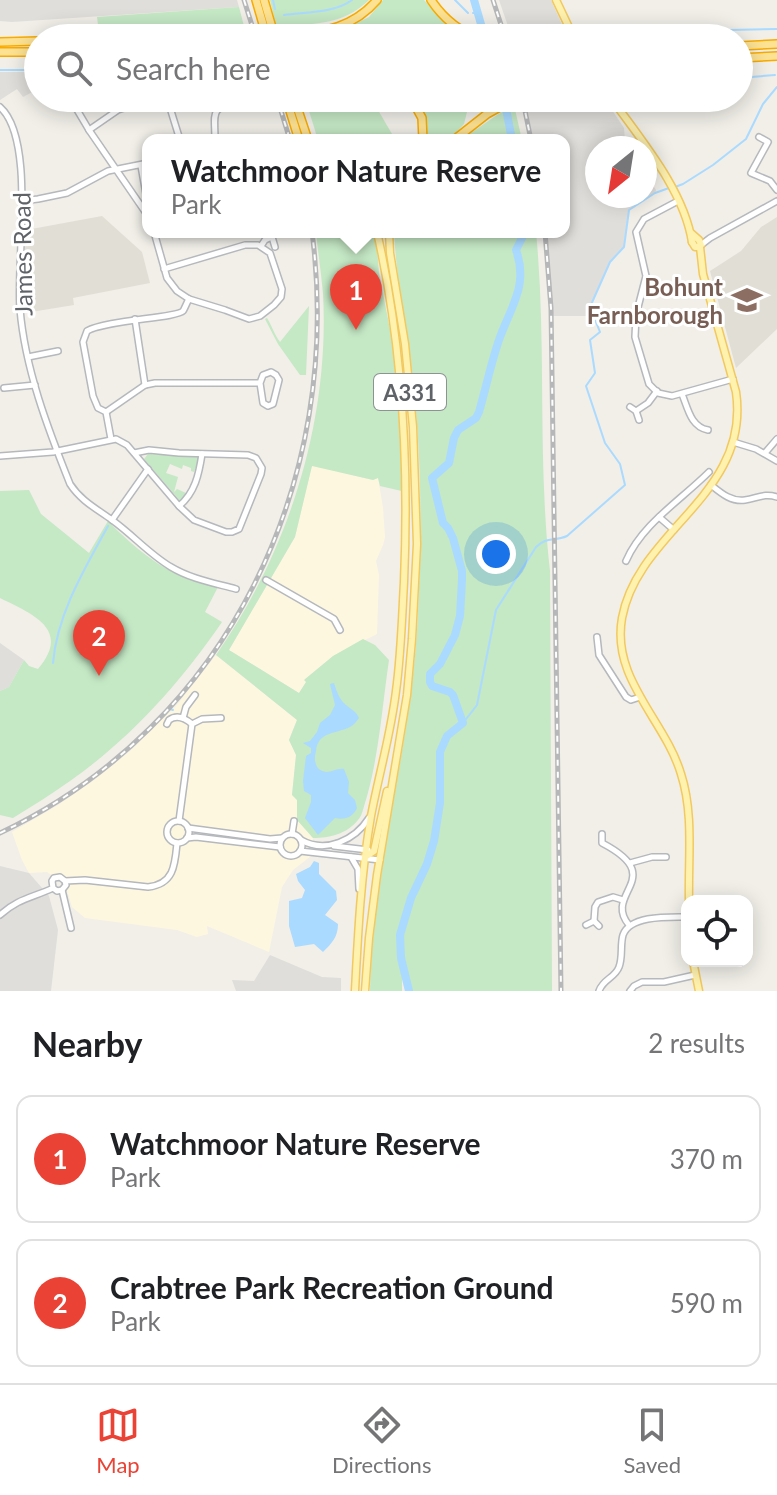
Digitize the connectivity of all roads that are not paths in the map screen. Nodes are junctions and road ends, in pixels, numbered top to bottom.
1 (256, 0) edge
2 (264, 0) edge
3 (377, 0) edge
4 (431, 0) edge
5 (556, 0) edge
6 (263, 24) edge
7 (271, 24) edge
8 (346, 24) edge
9 (453, 24) edge
10 (567, 24) edge
11 (24, 41) edge
12 (0, 42) edge
13 (777, 44) edge
14 (753, 45) edge
15 (0, 52) edge
16 (24, 52) edge
17 (777, 56) edge
18 (753, 58) edge
19 (0, 107) edge
20 (78, 112) edge
21 (115, 112) edge
22 (171, 112) edge
23 (216, 112) edge
24 (290, 112) edge
25 (299, 112) edge
26 (419, 112) edge
27 (491, 112) edge
28 (620, 112) edge
29 (89, 130) junction
30 (178, 134) edge
31 (215, 134) edge
32 (297, 134) edge
33 (306, 134) edge
34 (423, 134) edge
35 (462, 134) edge
36 (759, 137) dead end
37 (142, 165) edge
38 (116, 169) junction
39 (777, 190) edge
40 (22, 201) junction
41 (678, 201) junction
42 (777, 201) edge
43 (142, 206) edge
44 (156, 238) edge
45 (268, 238) edge
46 (274, 238) edge
47 (378, 238) edge
48 (389, 238) edge
49 (696, 242) junction
50 (261, 246) junction
51 (275, 247) dead end
52 (164, 269) junction
53 (189, 299) junction
54 (135, 319) junction
55 (58, 351) dead end
56 (28, 357) junction
57 (733, 379) junction
58 (260, 383) junction
59 (35, 385) junction
60 (145, 385) junction
61 (4, 388) dead end
62 (657, 391) junction
63 (682, 394) junction
64 (106, 412) junction
65 (639, 420) dead end
66 (708, 430) dead end
67 (111, 439) junction
68 (777, 439) edge
69 (733, 442) junction
70 (58, 451) junction
71 (134, 453) junction
72 (765, 453) junction
73 (202, 454) junction
74 (0, 456) edge
75 (777, 461) edge
76 (148, 469) junction
77 (709, 472) dead end
78 (711, 485) junction
79 (777, 497) edge
80 (179, 506) junction
81 (659, 517) junction
82 (112, 520) junction
83 (674, 530) junction
84 (626, 561) dead end
85 (266, 580) dead end
86 (236, 589) dead end
87 (340, 630) dead end
88 (597, 637) dead end
89 (195, 695) dead end
90 (640, 697) junction
91 (183, 718) junction
92 (221, 718) dead end
93 (167, 724) dead end
94 (192, 724) junction
95 (372, 813) junction
96 (179, 821) junction
97 (294, 821) dead end
98 (188, 828) junction
99 (292, 834) junction
100 (602, 834) dead end
101 (187, 838) junction
102 (282, 838) junction
103 (301, 840) junction
104 (177, 843) junction
105 (329, 845) junction
106 (280, 847) junction
107 (300, 851) junction
108 (373, 854) junction
109 (350, 856) junction
110 (666, 857) dead end
111 (630, 863) junction
112 (65, 881) junction
113 (53, 888) junction
114 (62, 890) junction
115 (689, 895) edge
116 (623, 900) junction
117 (360, 902) junction
118 (0, 915) edge
119 (681, 917) edge
120 (594, 921) junction
121 (586, 925) dead end
122 (629, 925) junction
123 (599, 926) dead end
124 (71, 928) dead end
125 (694, 967) edge
126 (695, 975) junction
127 (664, 982) junction
128 (355, 991) edge
129 (365, 991) edge
130 (599, 991) edge
131 (630, 991) edge
132 (666, 991) edge
133 (699, 991) edge

1 - 6 highway
2 - 7 highway
3 - 8 highway, bridge
4 - 9 highway
5 - 10 main road
11 - 12 highway
13 - 14 highway
15 - 16 highway
17 - 18 highway
19 - 40 street, James Road
20 - 29 street
21 - 29 street
22 - 30 street
23 - 31 street
24 - 32 highway
25 - 33 highway
26 - 34 highway
27 - 35 highway
28 - 41 main road
29 - 38 street
36 - 39 street
37 - 38 street
38 - 40 street
38 - 43 street
40 - 56 street, James Road
41 - 49 main road
41 - 62 street
42 - 49 street
44 - 52 street
45 - 50 street
46 - 51 street
47 - 95 main road, A331
48 - 108 main road, A331
49 - 57 main road
50 - 52 street
50 - 53 street
52 - 53 street
53 - 54 street
54 - 60 street
54 - 64 street
55 - 56 street
56 - 59 street, James Road
57 - 63 street
57 - 69 main road
58 - 58 street
58 - 60 street
59 - 61 street
59 - 70 street, James Road
60 - 64 street
62 - 63 street
62 - 65 street
63 - 66 street
64 - 67 street
67 - 70 street
67 - 71 street
68 - 72 street
69 - 72 street
69 - 78 main road
70 - 74 street
70 - 82 street, James Road
71 - 73 street
71 - 76 street
72 - 75 street
73 - 80 street
73 - 80 street
76 - 80 street
76 - 82 street
77 - 81 street
78 - 79 street
78 - 83 main road
81 - 83 street
81 - 84 street
82 - 86 street, James Road
83 - 90 main road
85 - 87 street
88 - 90 street
89 - 91 street
90 - 115 main road
91 - 93 street
91 - 94 street
92 - 94 street
94 - 96 street
95 - 105 street
95 - 108 main road, A331
96 - 98 street
96 - 104 street
97 - 99 street
98 - 101 street
98 - 102 street
99 - 102 street
99 - 103 street
100 - 111 street
101 - 104 street
101 - 106 street
102 - 106 street
103 - 105 street
103 - 107 street
104 - 112 street
105 - 108 street
106 - 107 street
107 - 109 street
108 - 109 street
108 - 117 main road, A331
108 - 129 main road, A331
109 - 117 street
110 - 111 street
111 - 116 street
112 - 113 street
112 - 114 street
113 - 114 street
113 - 118 street
114 - 124 street
116 - 120 street
116 - 122 street
117 - 128 main road, A331
119 - 122 street
120 - 121 street
120 - 123 street
122 - 130 street
125 - 126 main road
126 - 127 street
126 - 133 main road
127 - 131 street
127 - 132 street

